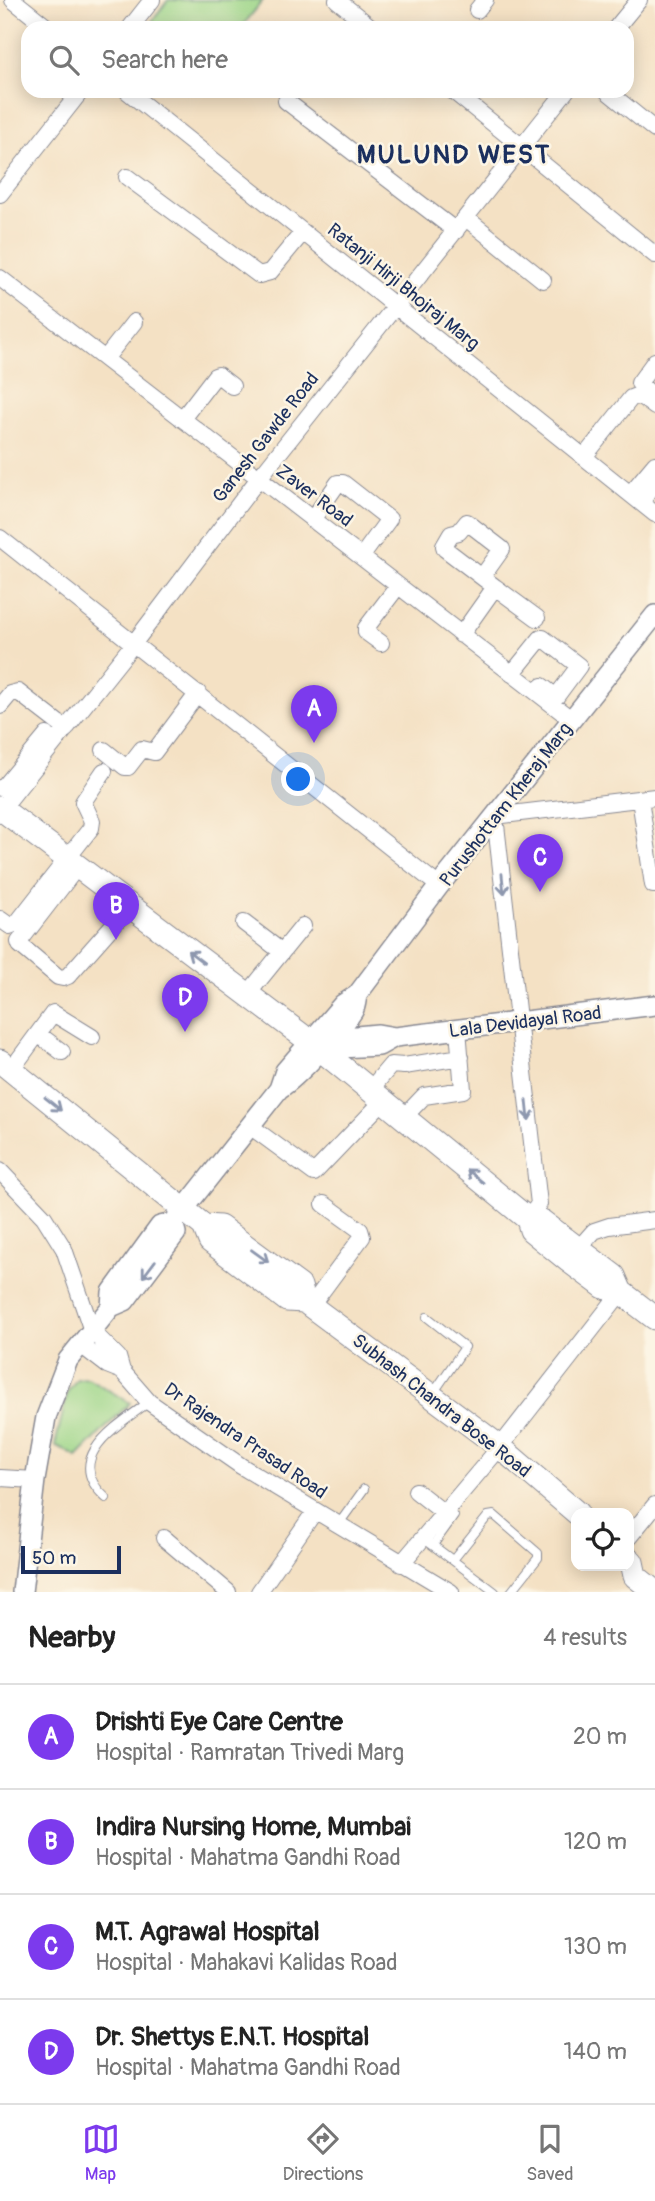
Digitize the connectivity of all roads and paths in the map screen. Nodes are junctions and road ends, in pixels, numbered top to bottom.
1 (13, 0) edge
2 (152, 0) edge
3 (337, 0) edge
4 (639, 0) edge
5 (39, 21) edge
6 (136, 21) edge
7 (363, 21) edge
8 (622, 21) edge
9 (75, 98) edge
10 (136, 98) edge
11 (462, 98) edge
12 (561, 98) edge
13 (616, 98) edge
14 (286, 101) dead end
15 (655, 130) edge
16 (523, 146) junction
17 (127, 177) dead end
18 (0, 194) edge
19 (461, 224) junction
20 (303, 232) junction
21 (655, 256) edge
22 (0, 278) edge
23 (543, 280) dead end
24 (396, 306) junction
25 (134, 322) dead end
26 (105, 359) junction
27 (655, 361) edge
28 (232, 386) dead end
29 (655, 398) edge
30 (655, 407) edge
31 (186, 412) junction
32 (205, 416) dead end
33 (584, 457) junction
34 (655, 464) edge
35 (259, 478) junction
36 (655, 483) edge
37 (635, 498) junction
38 (655, 514) edge
39 (312, 520) junction
40 (0, 538) edge
41 (362, 556) junction
42 (482, 577) dead end
43 (398, 586) junction
44 (495, 587) junction
45 (655, 615) edge
46 (537, 618) dead end
47 (461, 635) junction
48 (134, 643) junction
49 (381, 643) dead end
50 (515, 670) junction
51 (536, 687) junction
52 (198, 694) junction
53 (0, 706) edge
54 (571, 719) junction
55 (62, 726) junction
56 (104, 750) dead end
57 (104, 771) dead end
58 (648, 798) edge
59 (0, 804) edge
60 (495, 816) junction
61 (72, 863) junction
62 (655, 885) edge
63 (439, 886) junction
64 (129, 907) junction
65 (0, 919) edge
66 (244, 923) dead end
67 (303, 926) dead end
68 (282, 952) junction
69 (247, 995) junction
70 (356, 1002) junction
71 (655, 1005) edge
72 (518, 1021) junction
73 (458, 1029) junction
74 (38, 1034) junction
75 (386, 1035) junction
76 (92, 1037) dead end
77 (320, 1043) junction
78 (62, 1052) dead end
79 (461, 1057) junction
80 (6, 1066) edge
81 (376, 1096) junction
82 (403, 1118) junction
83 (250, 1126) junction
84 (0, 1171) edge
85 (324, 1204) dead end
86 (179, 1216) junction
87 (528, 1219) junction
88 (655, 1220) edge
89 (573, 1255) junction
90 (621, 1292) junction
91 (307, 1303) junction
92 (427, 1317) dead end
93 (655, 1318) edge
94 (87, 1338) junction
95 (432, 1395) junction
96 (149, 1402) junction
97 (500, 1447) junction
98 (0, 1478) edge
99 (35, 1480) junction
100 (364, 1489) dead end
101 (416, 1491) dead end
102 (106, 1499) dead end
103 (655, 1505) edge
104 (571, 1508) edge
105 (315, 1511) junction
106 (449, 1515) junction
107 (338, 1525) junction
108 (634, 1531) edge
109 (164, 1538) dead end
110 (428, 1541) junction
111 (453, 1560) junction
112 (634, 1561) edge
113 (401, 1564) junction
114 (634, 1571) edge
115 (655, 1572) edge
116 (22, 1592) edge
117 (228, 1592) edge
118 (259, 1592) edge
119 (451, 1592) edge
120 (495, 1592) edge
121 (511, 1592) edge
122 (655, 1592) edge

1 - 5 street
2 - 6 street
3 - 7 street
4 - 8 street
9 - 18 street
10 - 20 street, Ratanji Hirji Bhojraj Marg
11 - 16 street
12 - 16 street, Ganesh Gawde Road
13 - 15 street
14 - 19 street
16 - 19 street, Ganesh Gawde Road
16 - 21 street
17 - 20 street
19 - 23 street
19 - 24 street, Ganesh Gawde Road
20 - 24 street, Ratanji Hirji Bhojraj Marg
22 - 26 street, Zaver Road
24 - 33 street, Ratanji Hirji Bhojraj Marg
24 - 35 street, Ganesh Gawde Road
25 - 26 street
26 - 31 street, Zaver Road
27 - 29 street
28 - 31 street
30 - 33 street
31 - 32 street
31 - 35 street, Zaver Road
33 - 37 street, Ratanji Hirji Bhojraj Marg
34 - 37 street
35 - 39 street, Zaver Road
35 - 48 street, Ganesh Gawde Road
36 - 37 street
37 - 38 street, Ratanji Hirji Bhojraj Marg
39 - 41 street, Zaver Road
39 - 41 street
40 - 48 street
41 - 43 street, Zaver Road
42 - 44 street
43 - 47 street, Zaver Road
43 - 49 street
44 - 46 street
44 - 47 street
45 - 54 street, Purushottam Kheraj Marg
47 - 50 street, Zaver Road
48 - 52 street
48 - 55 street, Ganesh Gawde Road
50 - 51 street, Zaver Road
50 - 51 street
51 - 54 street, Zaver Road
52 - 56 street
52 - 63 street
53 - 55 street
54 - 60 street, Purushottam Kheraj Marg
55 - 59 street, Ganesh Gawde Road
57 - 61 street
58 - 60 street
58 - 62 street
59 - 61 main road
60 - 63 street, Purushottam Kheraj Marg
60 -> 72 street
61 - 64 main road
61 - 64 street
61 - 65 street
63 - 70 street, Purushottam Kheraj Marg
69 -> 64 main road
66 - 68 street
67 - 68 street
68 - 69 street
69 - 77 main road
70 - 75 street
70 - 77 street, Purushottam Kheraj Marg
71 - 72 street, Lala Devidayal Road
72 - 73 street, Lala Devidayal Road
72 -> 87 street
73 - 75 street, Lala Devidayal Road
73 - 79 street
74 - 76 street
74 - 78 street
74 - 80 street
75 - 77 street, Lala Devidayal Road
77 - 81 main road
77 - 83 street, Purushottam Kheraj Marg
79 - 81 street
79 - 82 street
80 -> 86 main road, Subhash Chandra Bose Road
81 - 82 main road
81 - 83 street
87 -> 82 main road
83 - 86 street, Purushottam Kheraj Marg
84 - 94 street, Dr Rajendra Prasad Road
85 - 91 street
86 - 91 main road, Subhash Chandra Bose Road
86 - 94 street, Purushottam Kheraj Marg
87 - 89 main road
88 - 89 street
89 - 90 main road
90 - 93 main road
90 - 97 street
91 - 95 main road, Subhash Chandra Bose Road
92 - 95 lane
94 - 96 street, Dr Rajendra Prasad Road
94 - 99 street
95 - 97 main road, Subhash Chandra Bose Road
96 - 102 lane
96 - 105 street, Dr Rajendra Prasad Road
97 - 104 main road, Subhash Chandra Bose Road
97 - 106 street
98 - 99 street
99 - 116 street
100 - 107 lane
101 - 106 street
103 - 108 street
105 - 107 street, Dr Rajendra Prasad Road
105 - 118 street
106 - 110 street
107 - 113 street, Dr Rajendra Prasad Road
109 - 117 street
110 - 111 lane
110 - 113 street
111 - 120 lane
111 - 121 lane
112 - 115 main road
113 - 119 street, Dr Rajendra Prasad Road
114 - 122 main road

